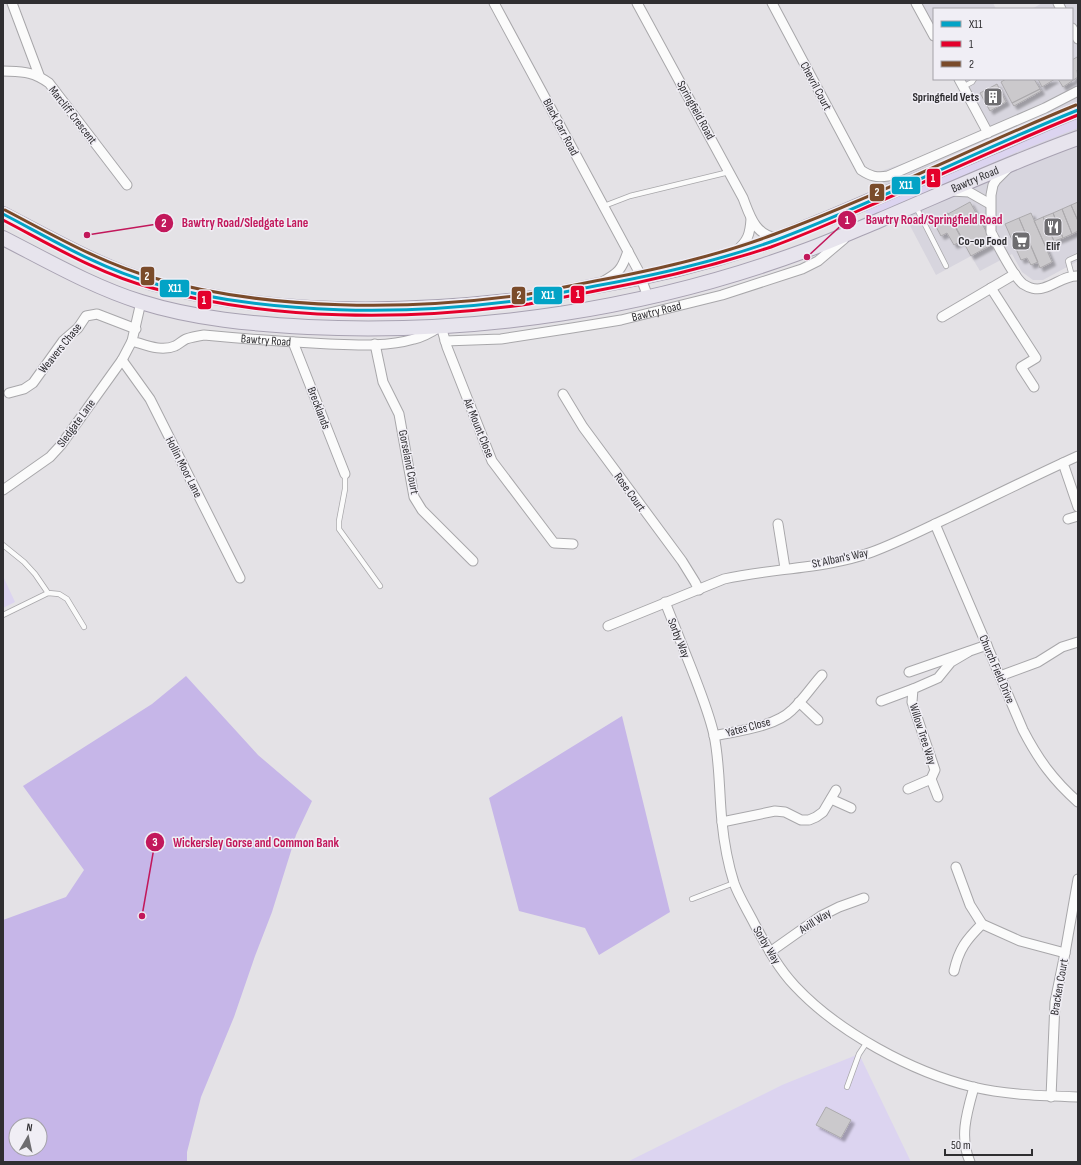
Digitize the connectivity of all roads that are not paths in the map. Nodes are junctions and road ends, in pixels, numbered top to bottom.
1 (12, 3) edge
2 (494, 3) edge
3 (637, 3) edge
4 (772, 3) edge
5 (916, 3) edge
6 (1073, 30) edge
7 (933, 33) edge
8 (1078, 39) edge
9 (3, 71) edge
10 (38, 75) junction
11 (973, 80) edge
12 (961, 83) edge
13 (1078, 91) edge
14 (1078, 110) edge
15 (988, 133) junction
16 (1078, 138) edge
17 (1010, 165) junction
18 (729, 172) junction
19 (127, 185) dead end
20 (947, 192) junction
21 (990, 204) junction
22 (915, 205) junction
23 (604, 206) junction
24 (3, 214) edge
25 (751, 219) junction
26 (851, 232) junction
27 (3, 235) edge
28 (3, 238) edge
29 (779, 239) junction
30 (17, 245) junction
31 (628, 251) junction
32 (734, 253) junction
33 (1078, 256) edge
34 (946, 266) dead end
35 (1015, 274) junction
36 (1075, 276) edge
37 (642, 278) junction
38 (601, 285) junction
39 (991, 288) junction
40 (648, 297) junction
41 (141, 302) junction
42 (611, 305) junction
43 (942, 317) dead end
44 (441, 326) junction
45 (136, 329) junction
46 (132, 341) junction
47 (293, 342) junction
48 (446, 342) junction
49 (376, 344) junction
50 (122, 360) junction
51 (1034, 387) dead end
52 (9, 393) dead end
53 (563, 394) dead end
54 (1078, 456) edge
55 (1063, 463) junction
56 (345, 474) joint
57 (3, 490) edge
58 (1078, 507) edge
59 (1078, 516) edge
60 (1068, 519) dead end
61 (778, 524) dead end
62 (935, 524) junction
63 (573, 544) dead end
64 (3, 546) edge
65 (474, 561) dead end
66 (785, 568) junction
67 (240, 578) dead end
68 (380, 586) dead end
69 (698, 590) junction
70 (48, 593) junction
71 (665, 602) junction
72 (3, 615) edge
73 (608, 626) dead end
74 (84, 627) dead end
75 (1078, 642) edge
76 (987, 645) junction
77 (968, 652) junction
78 (909, 672) dead end
79 (822, 675) dead end
80 (1000, 676) junction
81 (913, 689) junction
82 (881, 701) dead end
83 (799, 702) junction
84 (818, 720) dead end
85 (714, 736) junction
86 (931, 780) junction
87 (908, 789) dead end
88 (836, 790) dead end
89 (938, 797) dead end
90 (831, 799) junction
91 (1078, 802) edge
92 (851, 808) dead end
93 (722, 822) junction
94 (956, 867) dead end
95 (1078, 879) edge
96 (735, 883) junction
97 (864, 898) dead end
98 (692, 899) dead end
99 (982, 924) junction
100 (770, 952) junction
101 (1065, 953) junction
102 (954, 971) dead end
103 (867, 1042) junction
104 (847, 1087) dead end
105 (974, 1087) junction
106 (1051, 1096) junction
107 (1078, 1097) edge
108 (970, 1162) edge

1 - 10 street
2 - 23 street, Black Carr Road
3 - 18 street, Springfield Road
4 - 15 street, Chevril Court
5 - 7 street
6 - 8 street
9 - 10 street, Marcliff Crescent
10 - 19 street, Marcliff Crescent
11 - 12 lane
12 - 15 street
13 - 15 street
14 - 29 main road, Bawtry Road
16 - 17 main road, Bawtry Road
17 - 20 main road, Bawtry Road
17 - 21 street
18 - 23 lane
18 - 25 street, Springfield Road
20 - 21 street
20 - 22 main road, Bawtry Road
21 - 35 street
22 - 26 main road, Bawtry Road
22 - 34 lane
23 - 31 street, Black Carr Road
24 - 38 main road, Bawtry Road
25 - 29 street, Springfield Road
25 - 32 street
26 - 40 main road, Bawtry Road
26 - 48 street, Bawtry Road
27 - 30 main road
28 - 30 main road, Bawtry Road
29 - 32 main road, Bawtry Road
30 - 41 main road, Bawtry Road
31 - 37 street, Black Carr Road
31 - 38 street
32 - 37 main road, Bawtry Road
33 - 36 lane
35 - 36 street
35 - 39 street
37 - 38 main road, Bawtry Road
37 - 40 street, Black Carr Road
38 - 42 main road
39 - 43 street
39 - 51 street
40 - 42 main road, Bawtry Road
41 - 44 main road, Bawtry Road
41 - 45 street
42 - 44 main road, Bawtry Road
44 - 48 street, Air Mount Close
44 - 49 street, Bawtry Road
45 - 46 street
45 - 52 street, Weavers Chase
46 - 47 street, Bawtry Road
46 - 50 street, Sledgate Lane
47 - 49 street, Bawtry Road
47 - 56 street, Brecklands
48 - 63 street, Air Mount Close
49 - 65 street, Gorseland Court
50 - 57 street, Sledgate Lane
50 - 67 street, Hollin Moor Lane
53 - 69 street, Rose Court
54 - 55 street, St Alban's Way
55 - 58 street
55 - 62 street, St Alban's Way
56 - 68 lane
59 - 60 street
61 - 66 street
62 - 66 street, St Alban's Way
62 - 76 street, Church Field Drive
64 - 70 lane
66 - 69 street, St Alban's Way
69 - 71 street, St Alban's Way
70 - 72 lane
70 - 74 lane
71 - 73 street, St Alban's Way
71 - 85 street, Sorby Way
75 - 80 street
76 - 77 street, Willow Tree Way
76 - 80 street, Church Field Drive
77 - 78 street, Willow Tree Way
77 - 81 street, Willow Tree Way
79 - 83 street, Yates Close
80 - 91 street, Church Field Drive
81 - 82 street, Willow Tree Way
81 - 86 street, Willow Tree Way
83 - 84 street
83 - 85 street, Yates Close
85 - 93 street, Sorby Way
86 - 87 street, Willow Tree Way
86 - 89 street, Willow Tree Way
88 - 90 street
90 - 92 street
90 - 93 street
93 - 96 street, Sorby Way
94 - 99 street
95 - 101 street, Bracken Court
96 - 98 lane
96 - 100 street, Sorby Way
97 - 100 street, Avill Way
99 - 101 street
99 - 102 street
100 - 103 street, Sorby Way
101 - 106 street, Bracken Court
103 - 104 lane
103 - 105 street, Sorby Way
105 - 106 street, Sorby Way
105 - 108 street
106 - 107 street, Sorby Way

